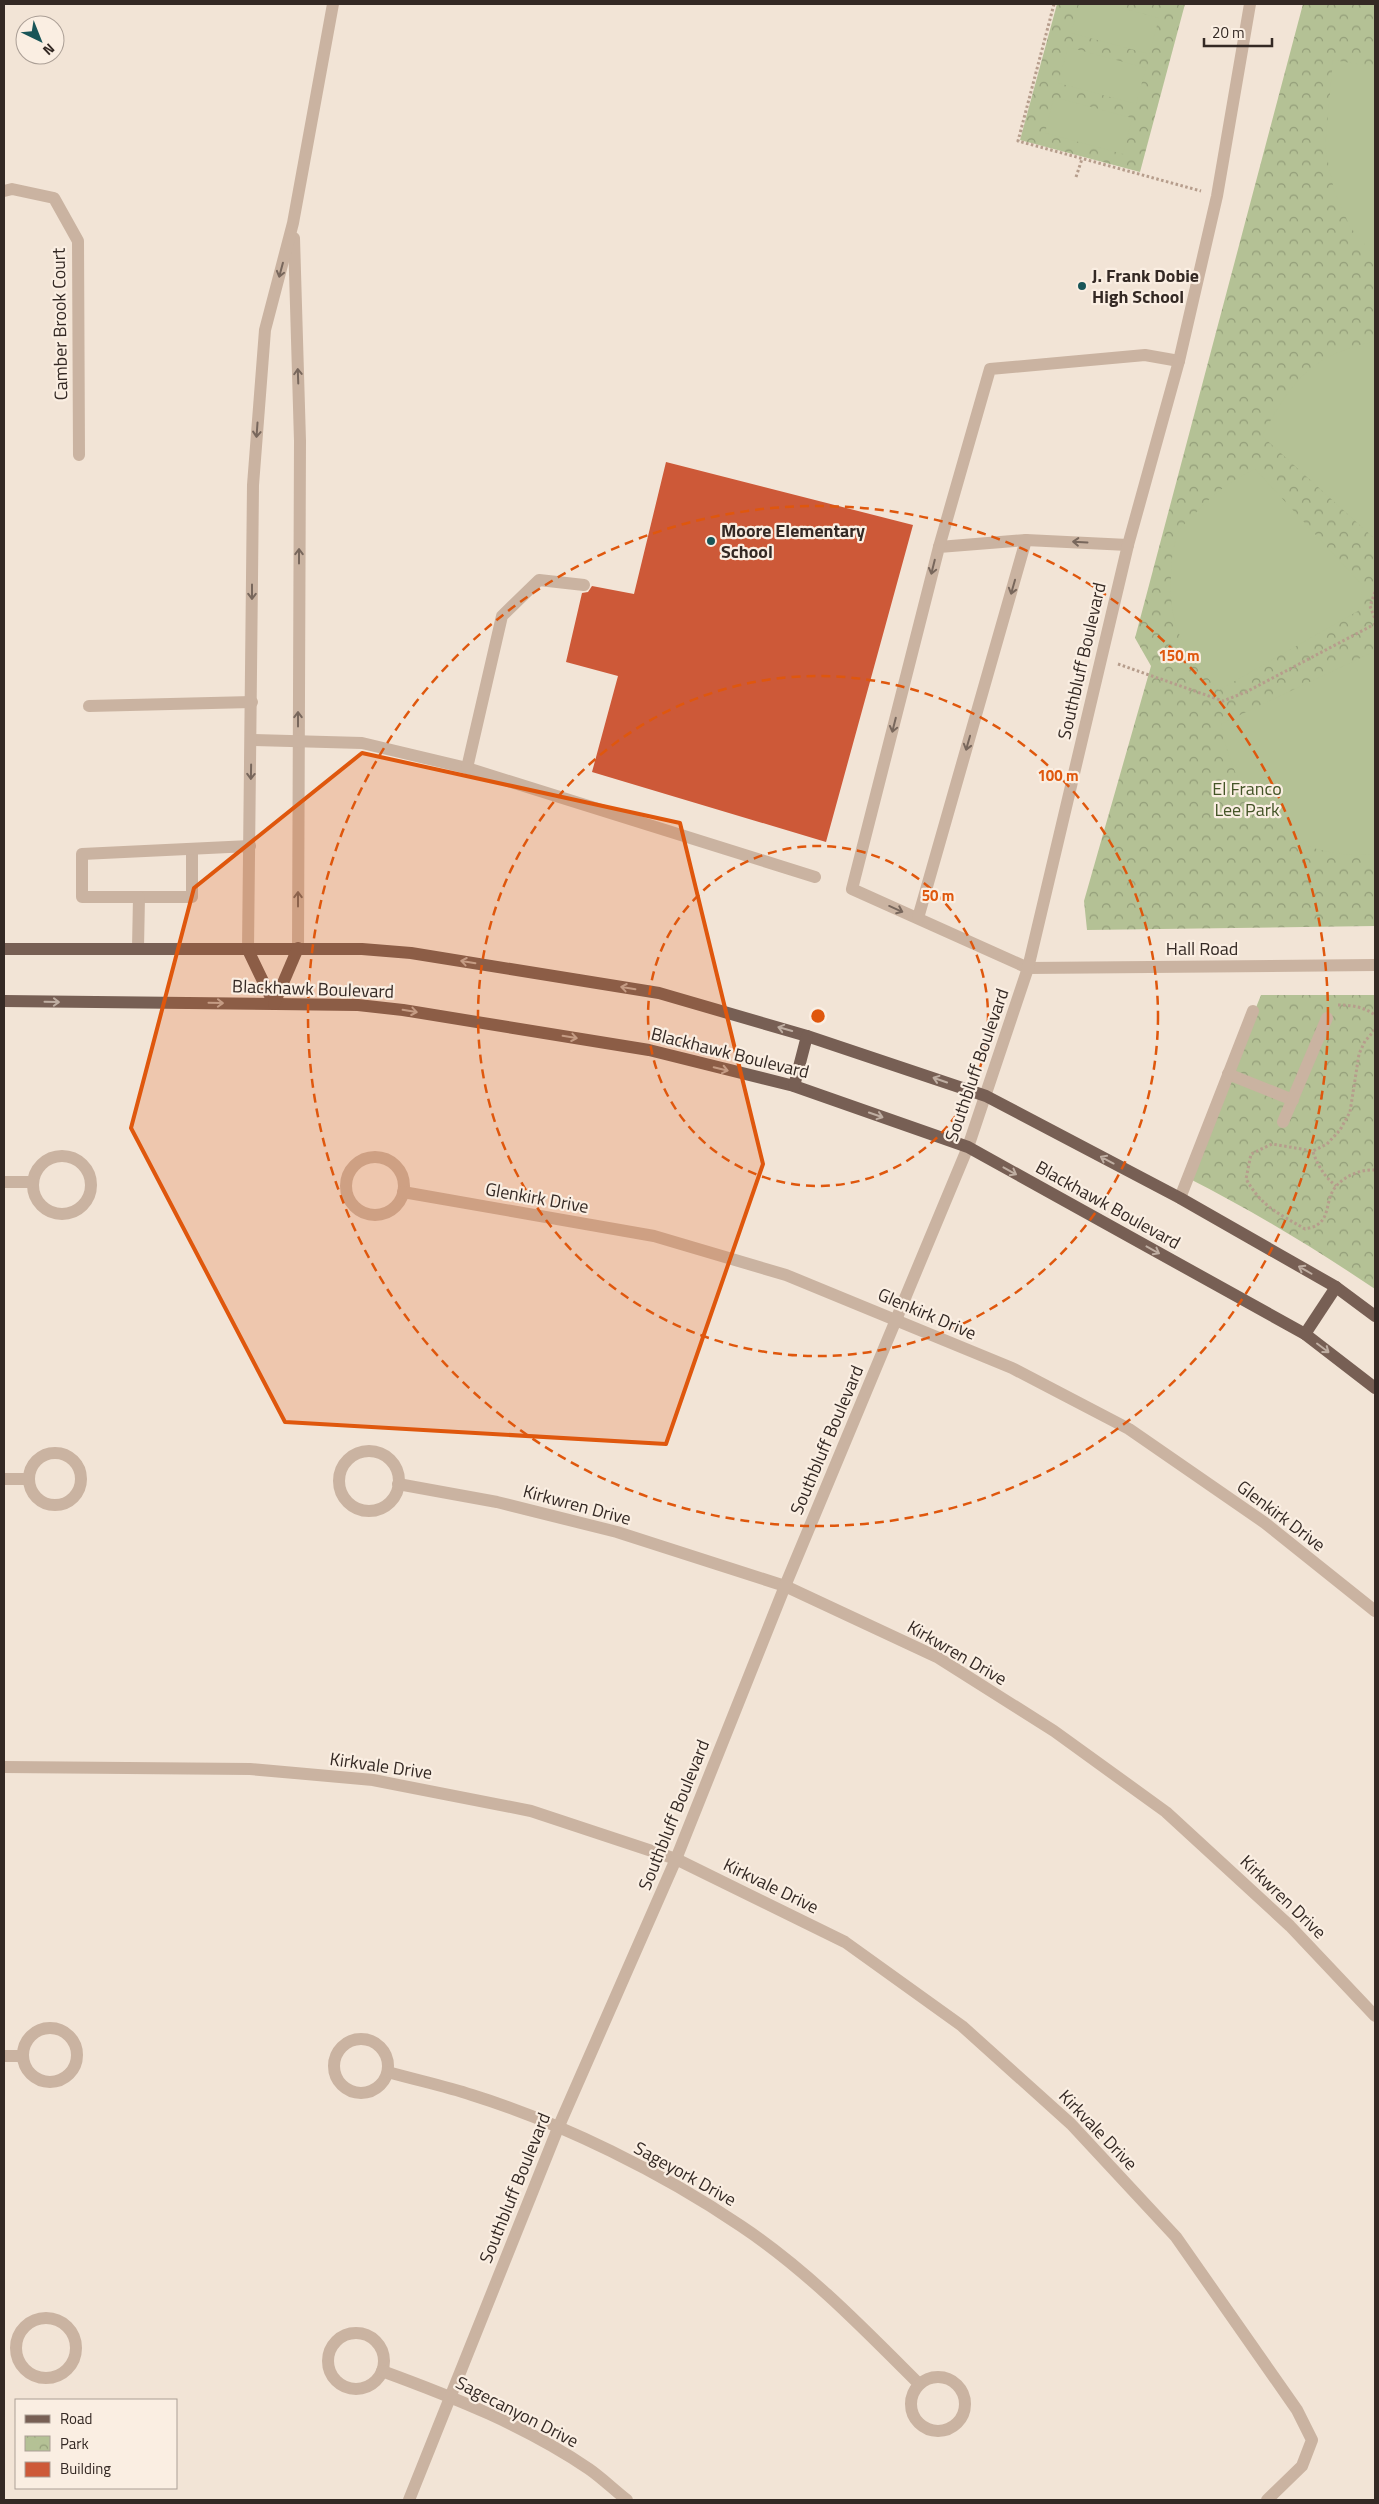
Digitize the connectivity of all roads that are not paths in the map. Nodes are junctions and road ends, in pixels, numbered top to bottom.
1 (333, 4) edge
2 (1250, 4) edge
3 (4, 191) edge
4 (294, 223) junction
5 (1179, 361) junction
6 (79, 455) dead end
7 (1026, 540) junction
8 (1128, 545) junction
9 (938, 547) junction
10 (584, 585) dead end
11 (252, 702) junction
12 (89, 706) dead end
13 (251, 740) junction
14 (298, 741) junction
15 (467, 768) junction
16 (250, 846) junction
17 (192, 849) junction
18 (814, 877) dead end
19 (139, 897) junction
20 (918, 918) junction
21 (138, 948) junction
22 (298, 948) junction
23 (4, 949) edge
24 (248, 950) junction
25 (1375, 965) edge
26 (1028, 968) junction
27 (4, 1001) edge
28 (274, 1004) junction
29 (1253, 1011) dead end
30 (1327, 1018) road end
31 (807, 1036) junction
32 (1228, 1074) junction
33 (794, 1086) junction
34 (986, 1096) junction
35 (1293, 1100) junction
36 (1283, 1122) dead end
37 (968, 1147) junction
38 (4, 1182) edge
39 (32, 1182) junction
40 (403, 1192) junction
41 (1180, 1198) junction
42 (1336, 1287) junction
43 (1375, 1316) edge
44 (898, 1320) junction
45 (1305, 1334) junction
46 (1375, 1388) edge
47 (4, 1479) edge
48 (28, 1479) junction
49 (398, 1484) junction
50 (785, 1586) junction
51 (1375, 1611) edge
52 (4, 1767) edge
53 (676, 1859) junction
54 (1375, 2016) edge
55 (4, 2056) edge
56 (22, 2056) junction
57 (388, 2072) junction
58 (558, 2128) junction
59 (9, 2349) edge
60 (382, 2371) junction
61 (919, 2384) junction
62 (449, 2396) junction
63 (409, 2500) edge
64 (627, 2500) edge
65 (1267, 2500) edge

1 - 4 street
2 - 5 street, Southbluff Boulevard
3 - 6 street, Camber Brook Court
4 -> 11 street
14 -> 4 street
5 - 8 street, Southbluff Boulevard
5 - 9 street
8 -> 7 street
7 - 9 street
7 -> 20 street
8 - 26 street, Southbluff Boulevard
9 -> 20 street
10 - 15 street
11 - 12 street
11 - 13 street
13 - 14 street
13 -> 16 street
14 - 15 street
22 -> 14 street
15 - 18 street
16 - 17 street
16 - 24 street
17 - 19 street
17 - 19 street
19 - 21 street
20 - 26 street
21 - 23 main road, Blackhawk Boulevard
21 - 24 main road, Blackhawk Boulevard
22 - 24 main road, Blackhawk Boulevard
22 - 28 main road
31 -> 22 main road, Blackhawk Boulevard
24 - 28 main road
25 - 26 street, Hall Road
26 - 34 street, Southbluff Boulevard
27 -> 28 main road, Blackhawk Boulevard
28 -> 33 main road, Blackhawk Boulevard
29 - 32 street
30 - 35 street
31 - 33 main road
34 -> 31 main road, Blackhawk Boulevard
32 - 35 street
32 - 41 street
33 -> 37 main road, Blackhawk Boulevard
34 - 37 street, Southbluff Boulevard
41 -> 34 main road, Blackhawk Boulevard
35 - 36 street
37 - 44 street, Southbluff Boulevard
37 -> 45 main road, Blackhawk Boulevard
38 - 39 street
39 - 39 street
40 - 40 street
40 - 44 street, Glenkirk Drive
42 -> 41 main road, Blackhawk Boulevard
42 - 43 main road, Blackhawk Boulevard
42 - 45 main road
44 - 50 street, Southbluff Boulevard
44 - 51 street, Glenkirk Drive
45 -> 46 main road, Blackhawk Boulevard
47 - 48 street
48 - 48 street
49 - 49 street
49 - 50 street, Kirkwren Drive
50 - 53 street, Southbluff Boulevard
50 - 54 street, Kirkwren Drive
52 - 53 street, Kirkvale Drive
53 - 58 street, Southbluff Boulevard
53 - 65 street, Kirkvale Drive
55 - 56 street
56 - 56 street
57 - 57 street
57 - 58 street, Sageyork Drive
58 - 61 street, Sageyork Drive
58 - 62 street, Southbluff Boulevard
59 - 59 street
60 - 60 street
60 - 62 street, Sagecanyon Drive
61 - 61 street
62 - 63 street, Southbluff Boulevard
62 - 64 street, Sagecanyon Drive

